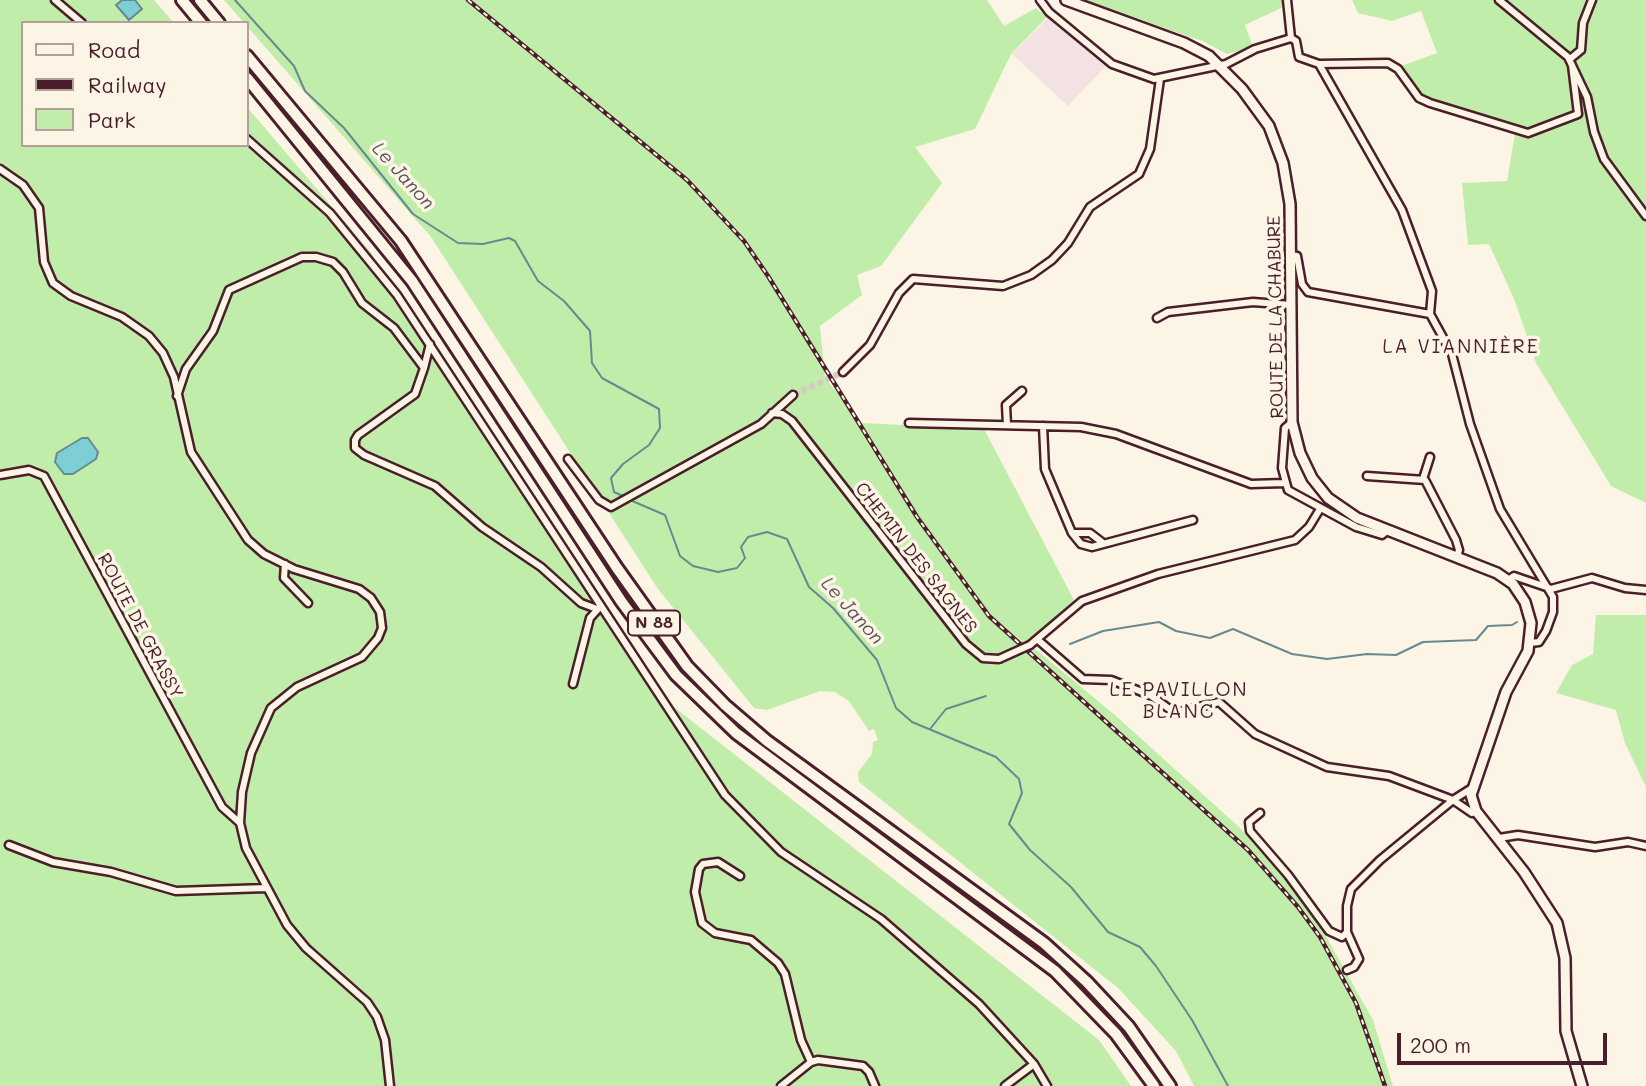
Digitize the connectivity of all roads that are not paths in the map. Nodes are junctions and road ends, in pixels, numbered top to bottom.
1 (55, 0) edge
2 (182, 0) edge
3 (200, 0) edge
4 (1041, 0) edge
5 (1066, 0) edge
6 (1287, 0) edge
7 (1499, 0) edge
8 (1592, 0) edge
9 (80, 21) edge
10 (199, 21) edge
11 (217, 21) edge
12 (1291, 38) junction
13 (248, 57) edge
14 (1571, 62) junction
15 (1319, 64) junction
16 (1220, 65) junction
17 (248, 79) edge
18 (1160, 79) junction
19 (248, 140) edge
20 (0, 169) edge
21 (1646, 216) edge
22 (1291, 255) junction
23 (1291, 305) junction
24 (1430, 314) junction
25 (1157, 318) dead end
26 (430, 344) junction
27 (424, 368) junction
28 (843, 372) tunnel mouth
29 (1022, 391) dead end
30 (793, 395) tunnel mouth
31 (177, 396) junction
32 (772, 413) junction
33 (1292, 422) junction
34 (909, 423) dead end
35 (1007, 425) junction
36 (1043, 426) junction
37 (1430, 457) dead end
38 (568, 459) dead end
39 (0, 475) edge
40 (1367, 476) dead end
41 (1423, 479) junction
42 (1284, 482) junction
43 (1320, 509) junction
44 (1193, 520) dead end
45 (1387, 531) junction
46 (1072, 533) junction
47 (1102, 543) junction
48 (1457, 557) junction
49 (285, 564) junction
50 (1508, 580) junction
51 (1551, 589) junction
52 (1646, 590) edge
53 (308, 603) dead end
54 (598, 608) junction
55 (1038, 639) junction
56 (1530, 643) junction
57 (573, 684) dead end
58 (1472, 788) junction
59 (1453, 800) junction
60 (1476, 811) junction
61 (1260, 813) dead end
62 (240, 823) junction
63 (1499, 838) junction
64 (9, 845) dead end
65 (1646, 846) edge
66 (740, 876) dead end
67 (266, 888) junction
68 (1347, 932) junction
69 (1347, 971) dead end
70 (811, 1062) junction
71 (1034, 1064) junction
72 (390, 1086) edge
73 (781, 1086) edge
74 (875, 1086) edge
75 (1005, 1086) edge
76 (1047, 1086) edge
77 (1154, 1086) edge
78 (1170, 1086) edge
79 (1582, 1086) edge

1 - 9 street
2 - 10 highway
3 - 11 highway
4 - 18 street
5 - 16 main road, ROUTE DE LA CHABURE
6 - 12 street
7 - 14 street
8 - 14 street
12 - 15 street
12 - 16 street
13 - 78 highway, N 88
14 - 15 street
14 - 21 street
15 - 24 street
16 - 18 street
16 - 22 main road, ROUTE DE LA CHABURE
17 - 77 highway, N 88
18 - 28 street
19 - 26 street
20 - 31 street
22 - 23 main road, ROUTE DE LA CHABURE
22 - 24 street
23 - 25 street
23 - 33 main road, ROUTE DE LA CHABURE
24 - 51 street
26 - 27 street
26 - 54 street
27 - 31 street
27 - 54 street
29 - 35 street
30 - 32 street
31 - 49 street
32 - 38 street
32 - 55 street, CHEMIN DES SAGNES, bridge
33 - 42 street
33 - 45 main road, ROUTE DE LA CHABURE
34 - 35 street
35 - 36 street
36 - 42 street
36 - 46 street
37 - 41 street
39 - 62 street, ROUTE DE GRASSY
40 - 41 street
41 - 48 street
42 - 43 street
43 - 45 street
43 - 55 street, CHEMIN DES SAGNES
44 - 47 street
45 - 48 main road, ROUTE DE LA CHABURE
46 - 47 street
46 - 47 street
48 - 50 main road, ROUTE DE LA CHABURE
49 - 53 street
49 - 62 street
50 - 51 street
50 - 56 main road
51 - 52 street
51 - 56 street
54 - 57 street
54 - 71 street
55 - 59 street
56 - 58 main road
58 - 59 street
58 - 60 main road
59 - 60 street
59 - 68 street
60 - 63 main road
61 - 68 street
62 - 67 street
63 - 65 street
63 - 79 main road
64 - 67 street
66 - 70 street
67 - 72 street
68 - 69 street
70 - 73 street
70 - 74 street
71 - 75 street
71 - 76 street

